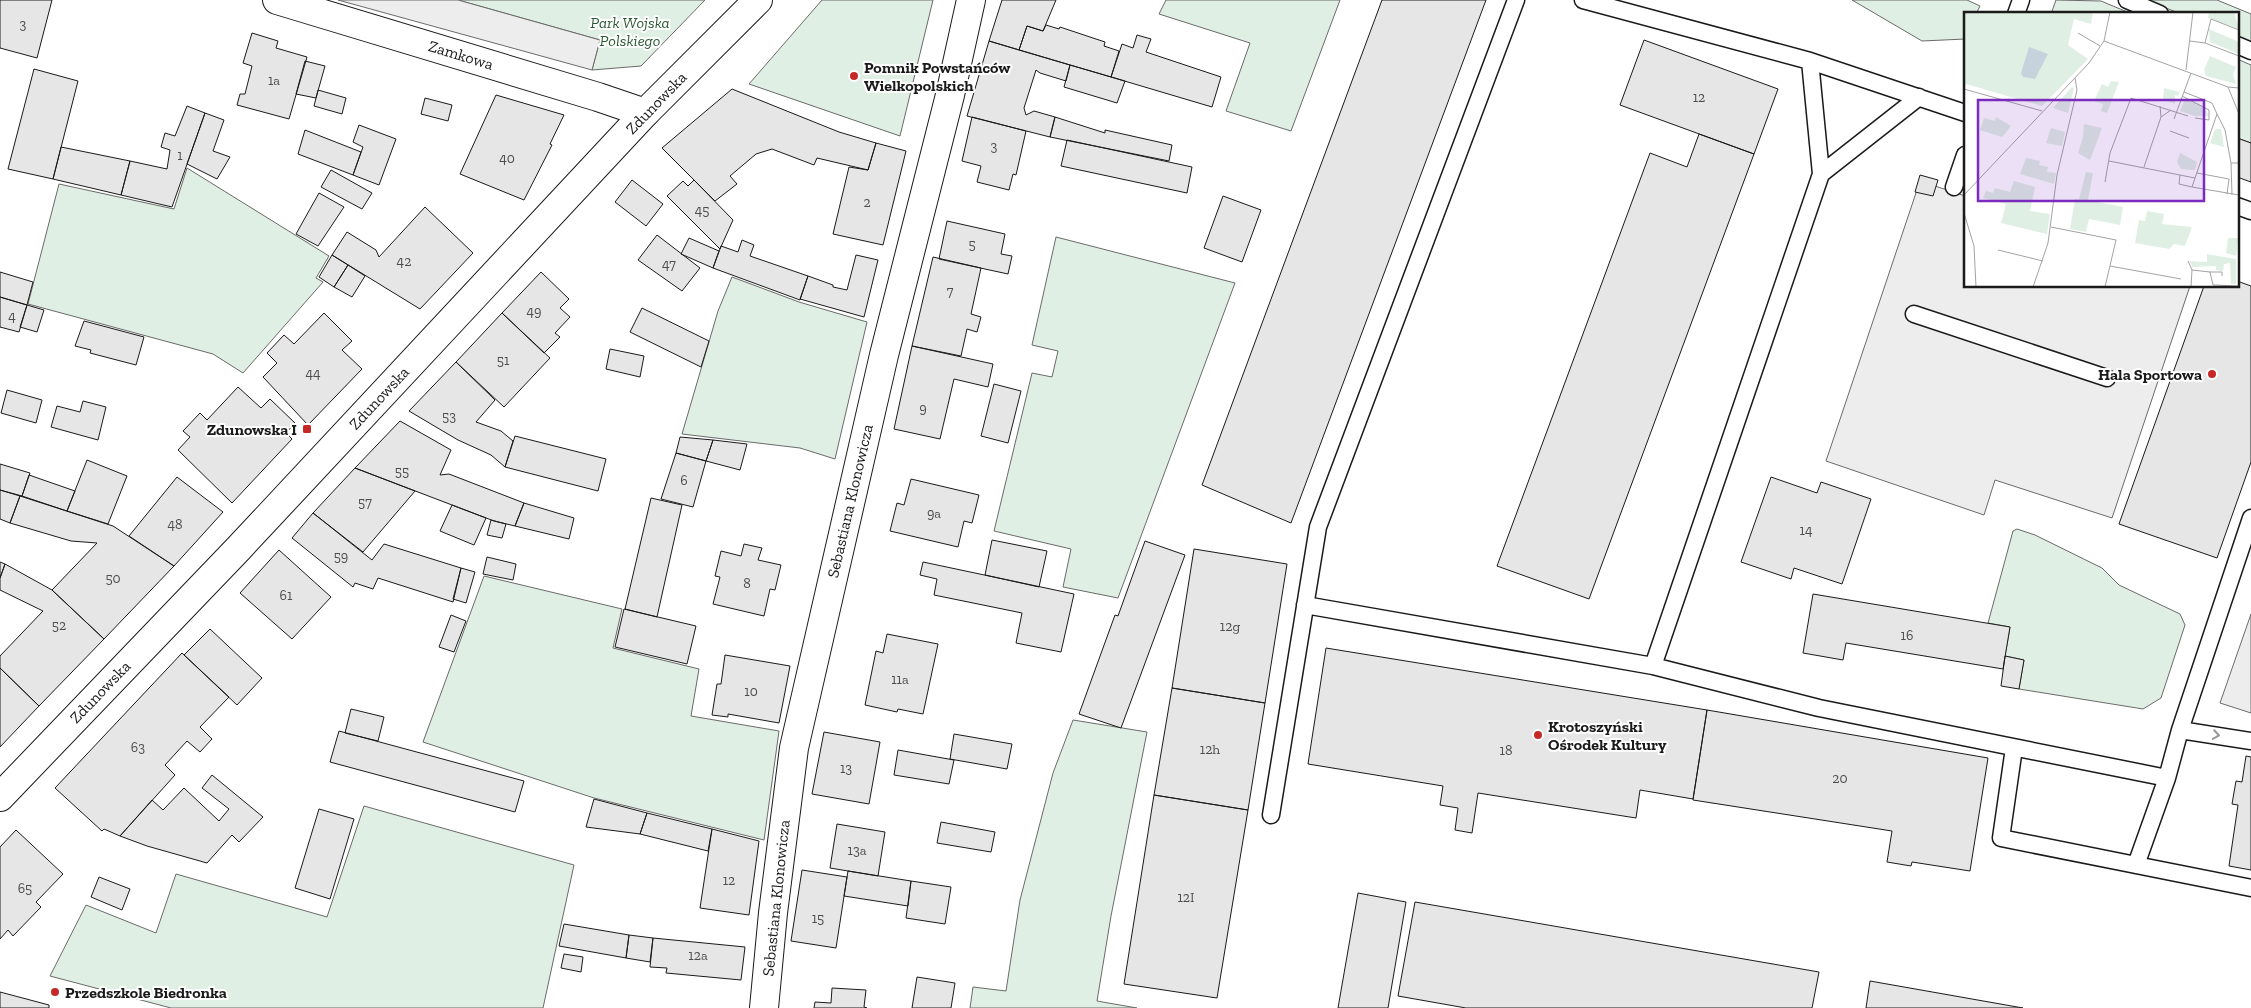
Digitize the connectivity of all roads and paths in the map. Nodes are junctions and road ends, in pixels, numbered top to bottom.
1 (277, 0) edge
2 (758, 0) edge
3 (971, 0) edge
4 (1516, 0) edge
5 (1583, 0) edge
6 (2022, 0) edge
7 (2127, 0) edge
8 (2017, 12) edge
9 (2155, 12) edge
10 (2238, 45) edge
11 (2251, 51) edge
12 (1810, 61) junction
13 (1919, 97) junction
14 (645, 113) junction
15 (1964, 113) edge
16 (1964, 159) edge
17 (1821, 174) junction
18 (1954, 187) dead end
19 (2238, 206) edge
20 (2251, 211) edge
21 (1914, 314) dead end
22 (2107, 378) dead end
23 (2251, 518) edge
24 (1305, 605) junction
25 (1653, 666) junction
26 (2180, 730) junction
27 (2251, 741) edge
28 (2014, 748) junction
29 (2167, 778) junction
30 (0, 797) edge
31 (1271, 815) dead end
32 (2136, 865) junction
33 (2251, 888) edge
34 (764, 1008) edge

1 - 14 street, Zamkowa
2 - 14 street, Zdunowska
3 - 34 street, Sebastiana Klonowicza
4 - 24 lane
5 - 12 lane
6 - 8 lane
7 - 9 lane
10 - 11 lane
12 - 13 lane
12 - 17 lane
13 - 15 lane
13 - 17 lane
14 - 30 street, Zdunowska
16 - 18 lane
17 - 25 lane
19 - 20 lane
21 - 22 lane
23 - 26 lane
24 - 25 lane
24 - 31 lane
25 - 28 lane
26 -> 27 lane
26 - 29 lane
28 - 29 lane
28 - 32 lane
29 - 32 lane
32 - 33 lane

